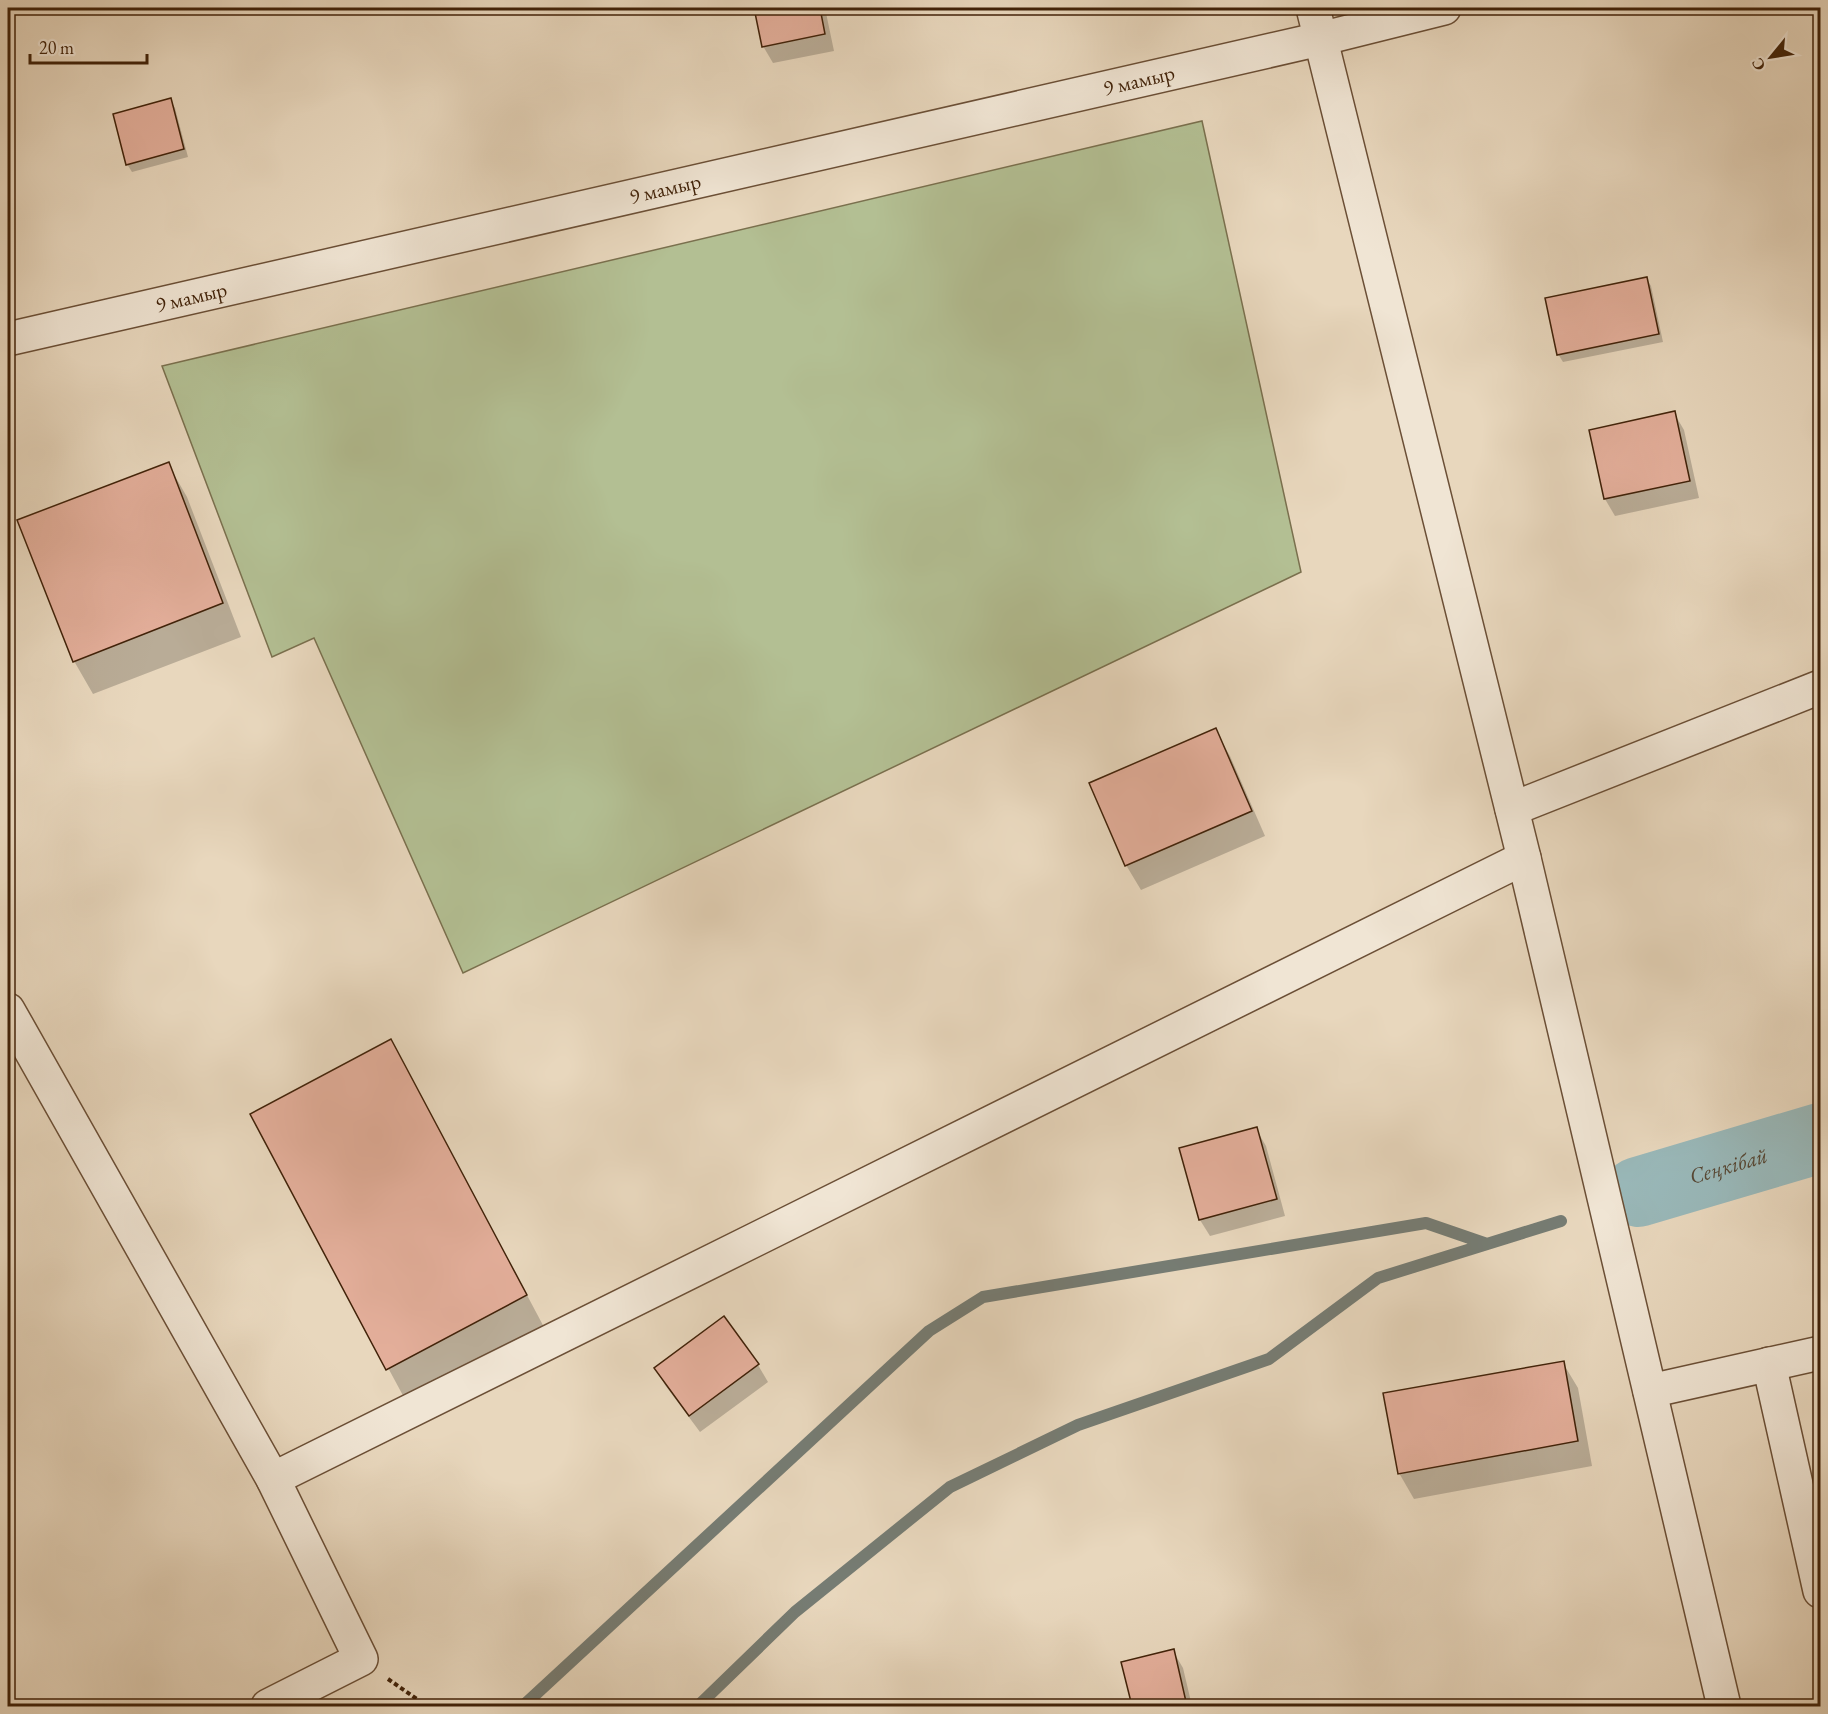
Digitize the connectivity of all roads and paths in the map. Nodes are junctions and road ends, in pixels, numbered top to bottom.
1 (1313, 8) edge
2 (1444, 8) edge
3 (1320, 39) junction
4 (8, 339) edge
5 (1821, 687) edge
6 (1512, 809) junction
7 (1524, 858) junction
8 (8, 1010) edge
9 (1821, 1353) edge
10 (1769, 1364) junction
11 (1650, 1391) junction
12 (273, 1479) junction
13 (1821, 1591) edge
14 (361, 1659) junction
15 (268, 1707) edge
16 (427, 1707) edge
17 (1724, 1707) edge

1 - 3 street
2 - 3 street, 9 мамыр
3 - 4 street, 9 мамыр
3 - 6 street
5 - 6 street
6 - 7 street
7 - 11 street
7 - 12 street
8 - 12 street
9 - 10 street
10 - 11 street
10 - 13 street
11 - 17 street
12 - 14 street
14 - 15 street
14 - 16 path

